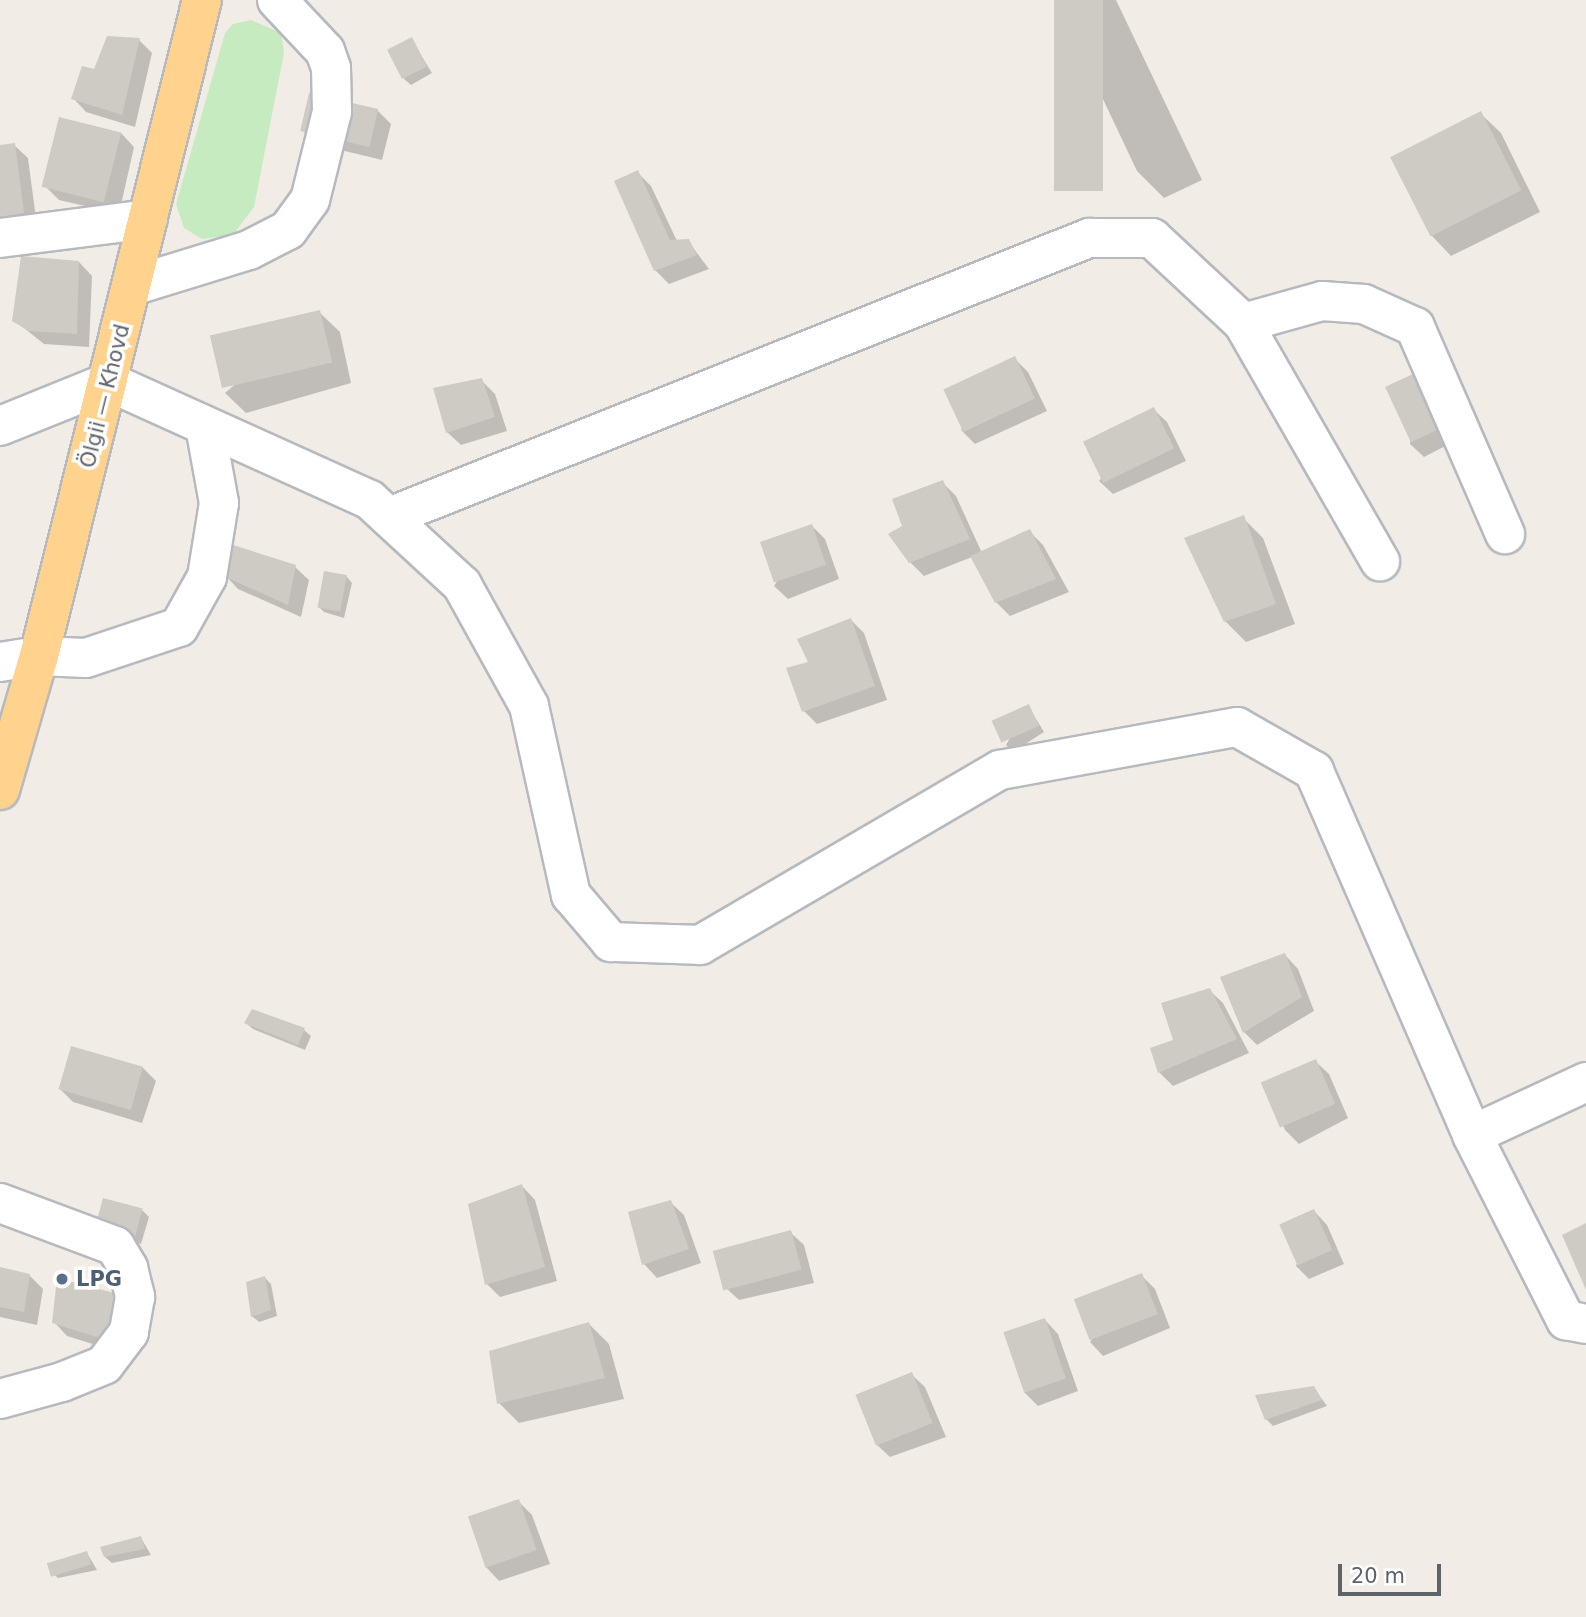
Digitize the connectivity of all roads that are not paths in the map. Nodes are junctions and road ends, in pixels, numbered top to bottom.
1 (202, 0) edge
2 (277, 0) edge
3 (148, 219) junction
4 (0, 237) edge
5 (132, 286) junction
6 (1243, 323) junction
7 (109, 382) junction
8 (205, 425) junction
9 (0, 426) edge
10 (389, 517) junction
11 (1505, 534) dead end
12 (1380, 561) dead end
13 (39, 656) junction
14 (0, 662) edge
15 (0, 790) edge
16 (1586, 1082) edge
17 (1472, 1135) junction
18 (0, 1203) edge
19 (1586, 1324) edge
20 (0, 1399) edge

1 - 3 highway, Ölgii — Khovd
2 - 5 street
3 - 4 street
3 - 5 highway, Ölgii — Khovd
5 - 7 highway, Ölgii — Khovd
6 - 10 street
6 - 11 street
6 - 12 street
7 - 8 street
7 - 9 street
7 - 13 highway, Ölgii — Khovd
8 - 10 street
8 - 13 street
10 - 17 street
13 - 14 street
13 - 15 highway, Ölgii — Khovd
16 - 17 street
17 - 19 street
18 - 20 street

